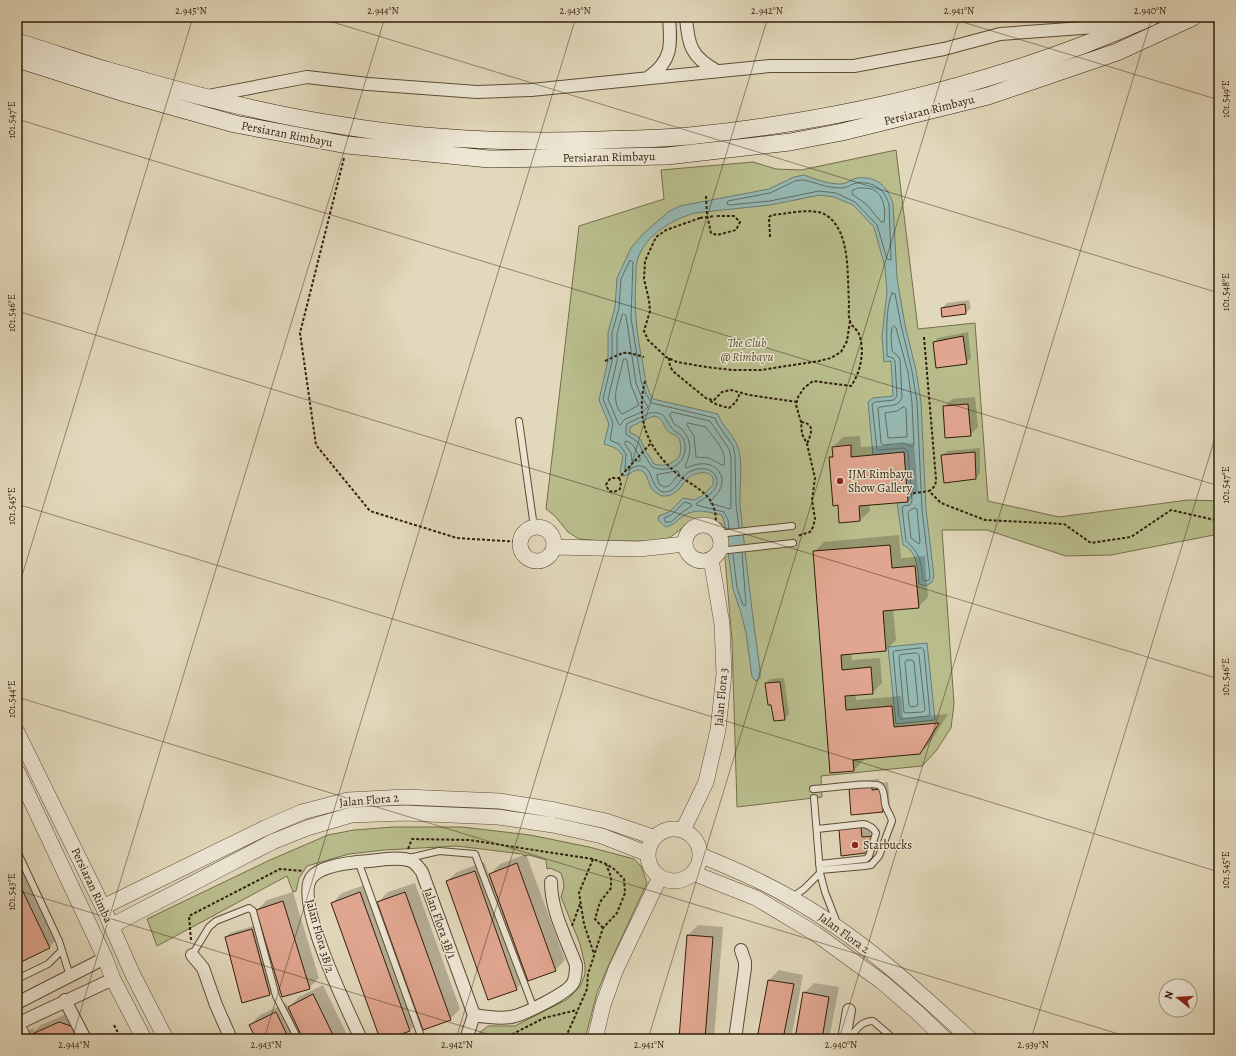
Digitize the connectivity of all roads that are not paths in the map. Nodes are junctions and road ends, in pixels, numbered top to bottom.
1 (669, 17) edge
2 (686, 17) edge
3 (1193, 17) edge
4 (1143, 20) edge
5 (17, 42) edge
6 (17, 59) edge
7 (717, 71) junction
8 (649, 77) junction
9 (203, 97) junction
10 (519, 421) dead end
11 (792, 526) dead end
12 (534, 527) junction
13 (718, 528) junction
14 (793, 540) road end
15 (685, 544) junction
16 (554, 547) junction
17 (718, 554) junction
18 (17, 732) edge
19 (17, 771) edge
20 (813, 789) dead end
21 (814, 798) dead end
22 (816, 829) junction
23 (683, 830) junction
24 (653, 837) junction
25 (17, 851) edge
26 (648, 854) junction
27 (700, 855) junction
28 (404, 859) junction
29 (358, 861) junction
30 (820, 869) junction
31 (693, 873) junction
32 (660, 877) junction
33 (551, 882) dead end
34 (791, 898) junction
35 (103, 907) junction
36 (111, 926) junction
37 (838, 927) junction
38 (62, 950) junction
39 (741, 950) dead end
40 (192, 955) joint
41 (105, 958) junction
42 (70, 976) junction
43 (17, 978) edge
44 (113, 979) junction
45 (65, 1000) junction
46 (17, 1003) edge
47 (534, 1009) junction
48 (849, 1010) dead end
49 (474, 1015) junction
50 (18, 1023) edge
51 (29, 1039) edge
52 (85, 1039) edge
53 (144, 1039) edge
54 (166, 1039) edge
55 (231, 1039) edge
56 (298, 1039) edge
57 (361, 1039) edge
58 (422, 1039) edge
59 (466, 1039) edge
60 (595, 1039) edge
61 (735, 1039) edge
62 (844, 1039) edge
63 (849, 1039) edge
64 (894, 1039) edge
65 (945, 1039) edge
66 (970, 1039) edge

1 - 8 street
2 - 7 street
3 - 6 main road, Persiaran Rimbayu
4 - 7 street
4 - 9 main road, Persiaran Rimbayu
5 - 9 main road, Persiaran Rimbayu
7 - 8 street
8 - 9 street
10 - 12 lane
11 - 13 lane
12 - 16 street
12 - 16 street
13 - 15 street
13 - 17 street
14 - 17 lane
15 - 16 street
15 - 17 street
17 - 23 street, Jalan Flora 3
18 - 35 street, Persiaran Rimba
19 - 41 street, Persiaran Rimba
20 - 30 lane
21 - 22 lane
22 - 30 lane
22 - 30 lane
23 - 24 street
23 - 27 street
24 - 26 street
24 - 35 street, Jalan Flora 2
25 - 38 lane
26 - 32 street
26 - 36 street, Jalan Flora 2
27 - 31 street
27 - 34 street, Jalan Flora 2
28 - 29 street
28 - 47 lane
28 - 49 street, Jalan Flora 3B/1
29 - 57 street, Jalan Flora 3B/2
29 - 58 lane
30 - 34 lane
30 - 37 lane
31 - 32 street
31 - 65 street, Jalan Flora 2
32 - 60 street
33 - 47 street
34 - 37 street, Jalan Flora 2
35 - 36 street, Persiaran Rimba
36 - 54 street, Persiaran Rimba
37 - 66 street, Jalan Flora 2
38 - 42 lane
38 - 43 lane
39 - 61 street
40 - 55 street
40 - 56 lane
41 - 42 street
41 - 44 street, Persiaran Rimba
42 - 46 street
44 - 45 street
44 - 53 street, Persiaran Rimba
45 - 50 street
45 - 52 street
47 - 49 street
48 - 62 street
49 - 59 street
50 - 51 lane
63 - 64 lane

